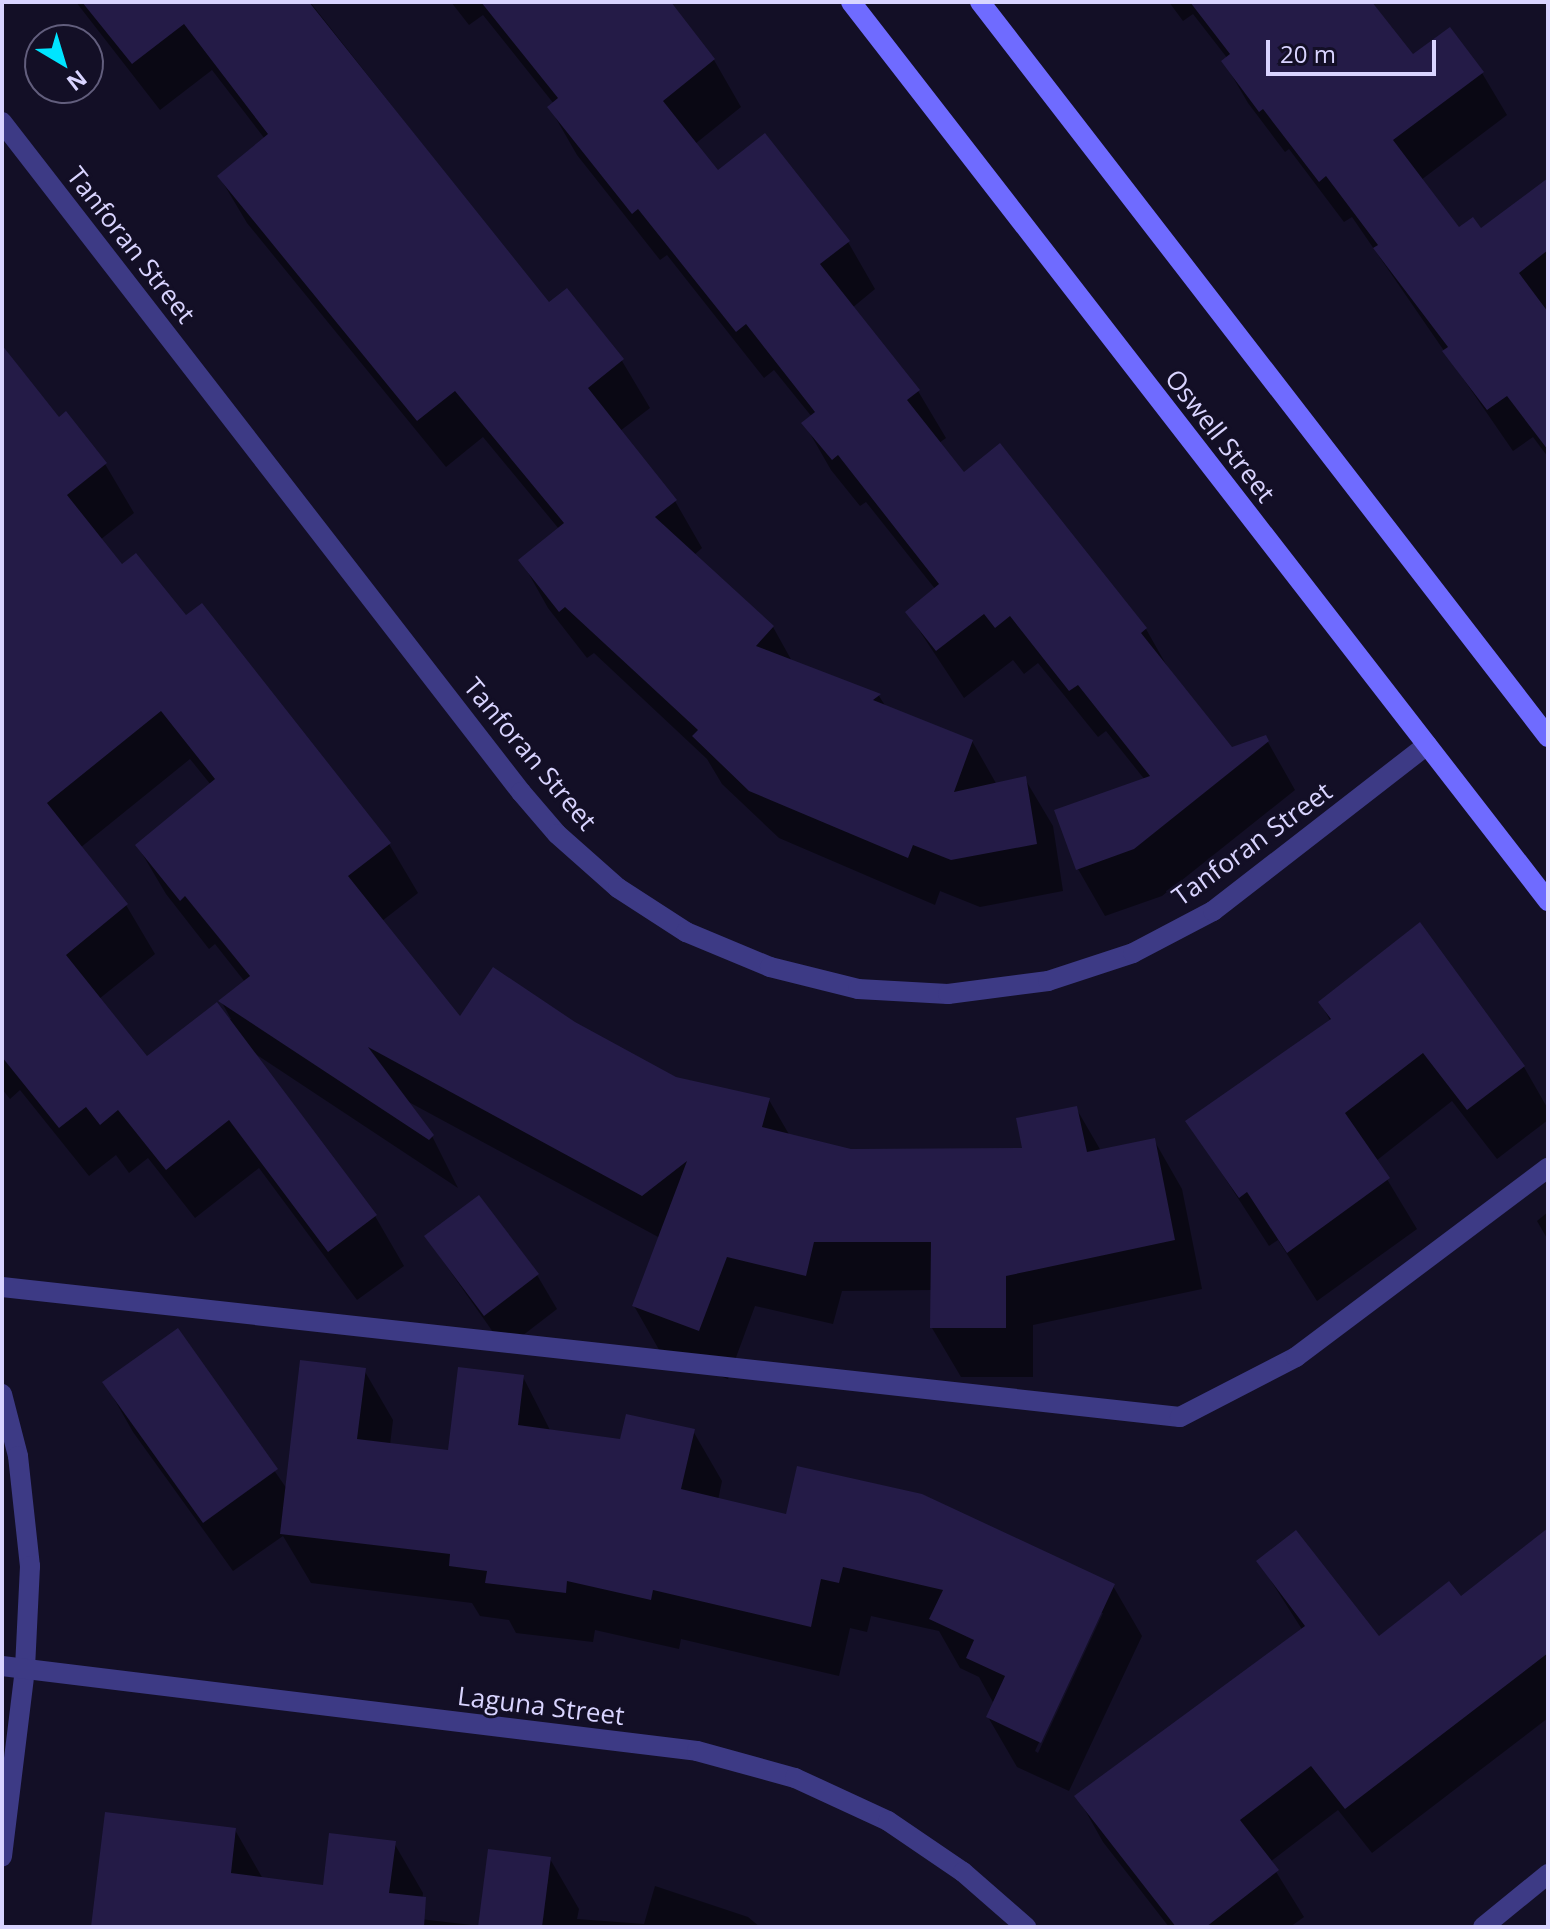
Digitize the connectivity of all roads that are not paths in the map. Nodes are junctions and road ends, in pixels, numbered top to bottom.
1 (851, 2) edge
2 (980, 2) edge
3 (2, 122) edge
4 (1548, 737) edge
5 (1427, 745) junction
6 (1548, 901) edge
7 (1548, 1168) edge
8 (2, 1287) edge
9 (2, 1394) edge
10 (2, 1666) edge
11 (25, 1669) junction
12 (2, 1857) edge
13 (1548, 1874) edge
14 (1026, 1927) edge
15 (1483, 1927) edge

1 - 5 main road, Oswell Street
2 - 4 main road
3 - 5 street, Tanforan Street
5 - 6 main road, Oswell Street
7 - 8 street
9 - 11 street
10 - 11 street, Laguna Street
11 - 12 street
11 - 14 street, Laguna Street
13 - 15 street

